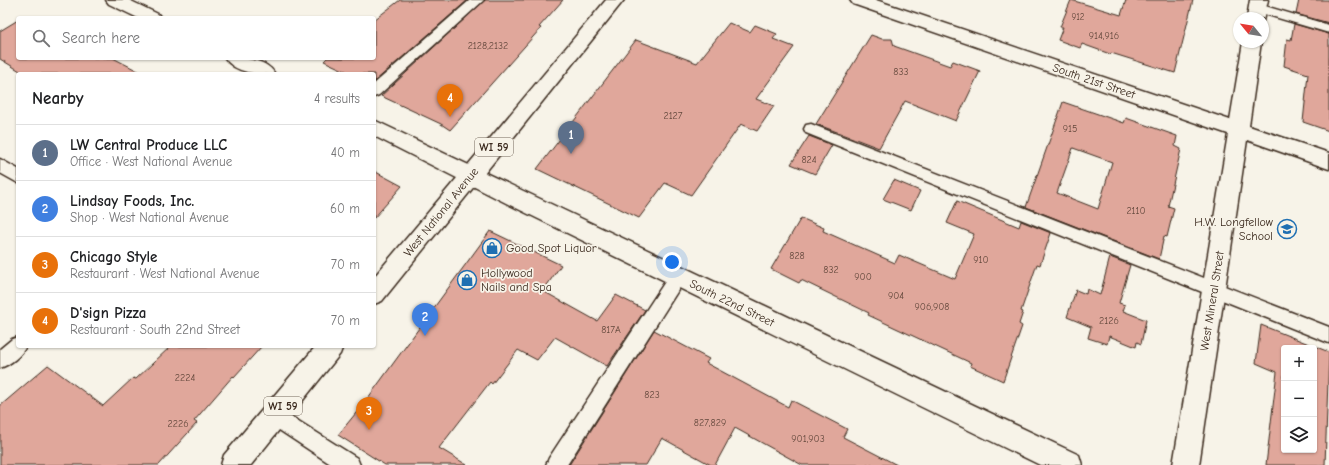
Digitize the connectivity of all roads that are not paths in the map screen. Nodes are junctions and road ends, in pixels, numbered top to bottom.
1 (115, 0) edge
2 (478, 0) edge
3 (615, 0) edge
4 (859, 0) edge
5 (1258, 9) edge
6 (148, 16) edge
7 (1329, 29) edge
8 (1251, 48) edge
9 (238, 60) edge
10 (262, 72) edge
11 (376, 90) edge
12 (376, 128) edge
13 (811, 128) dead end
14 (1239, 131) junction
15 (1329, 161) edge
16 (0, 165) edge
17 (16, 176) edge
18 (470, 176) junction
19 (678, 276) junction
20 (1214, 289) junction
21 (376, 292) edge
22 (1329, 335) edge
23 (16, 347) edge
24 (330, 348) edge
25 (0, 360) edge
26 (274, 416) junction
27 (234, 465) edge
28 (350, 465) edge
29 (556, 465) edge
30 (1069, 465) edge
31 (1186, 465) edge

1 - 6 street
2 - 11 lane
3 - 18 street, West National Avenue / WI 59
4 - 14 street, South 21st Street
5 - 7 lane
8 - 14 street, West Mineral Street
9 - 10 street
12 - 18 street, South 22nd Street
13 - 20 lane
14 - 15 street, South 21st Street
14 - 20 street, West Mineral Street
16 - 17 lane
18 - 19 street, South 22nd Street
18 - 21 street, West National Avenue / WI 59
19 - 29 lane
19 - 30 street, South 22nd Street
20 - 22 lane
20 - 31 street, West Mineral Street
23 - 25 lane
24 - 26 street, WI 59
26 - 27 street, WI 59
26 - 28 lane

